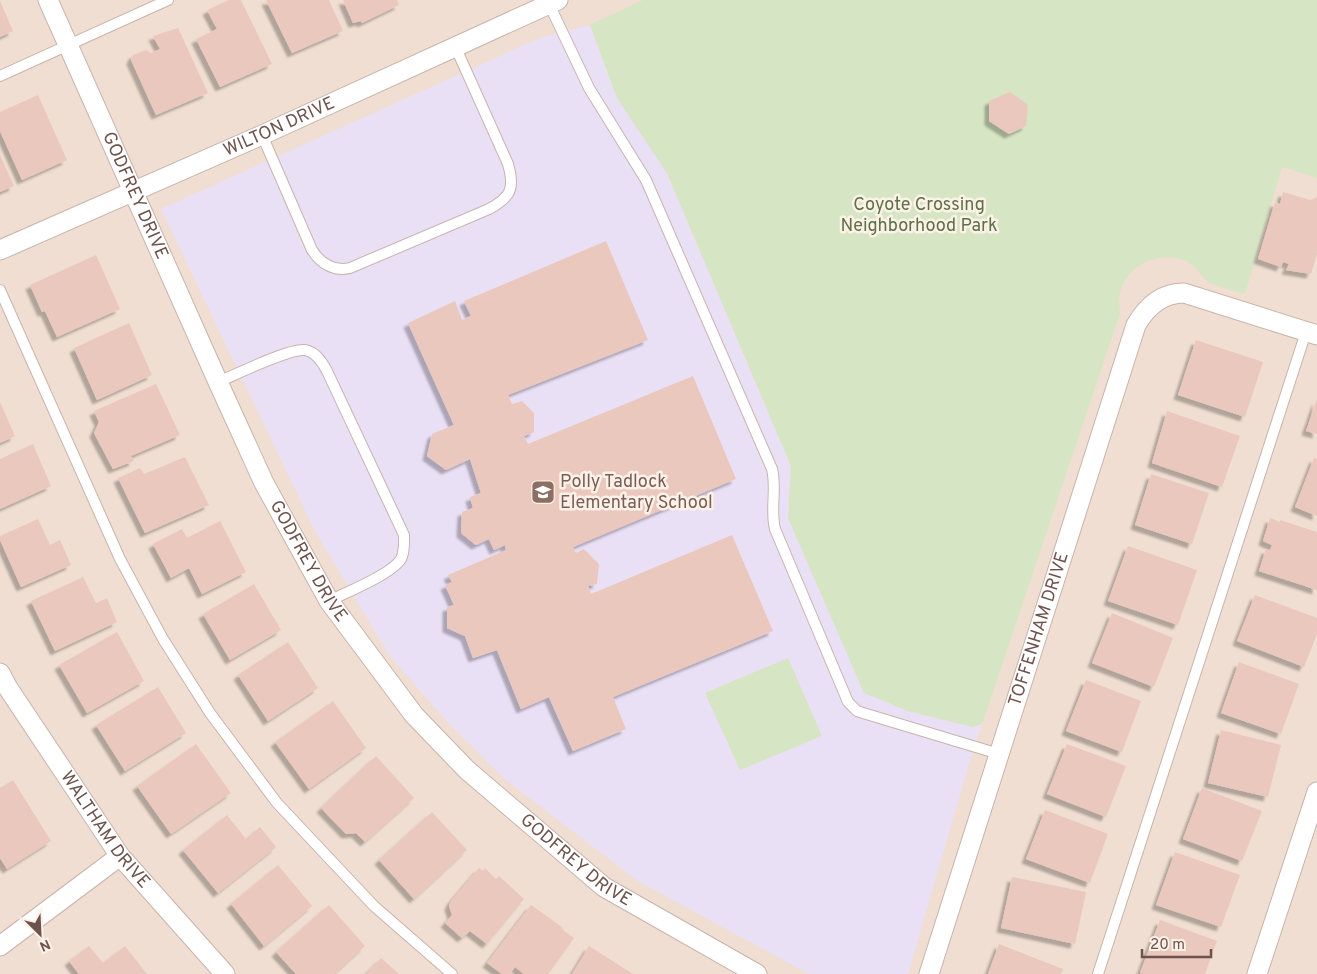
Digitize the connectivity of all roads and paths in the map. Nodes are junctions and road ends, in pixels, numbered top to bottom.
1 (48, 0) edge
2 (168, 0) edge
3 (554, 2) edge
4 (68, 46) junction
5 (455, 46) junction
6 (0, 76) edge
7 (262, 135) junction
8 (134, 191) junction
9 (0, 250) edge
10 (0, 290) edge
11 (1311, 334) edge
12 (218, 382) junction
13 (330, 601) junction
14 (0, 673) edge
15 (999, 754) junction
16 (1317, 792) edge
17 (120, 856) junction
18 (0, 946) edge
19 (225, 974) edge
20 (452, 974) edge
21 (757, 974) edge
22 (930, 974) edge
23 (1098, 974) edge
24 (1257, 974) edge

1 - 4 street, GODFREY DRIVE
2 - 4 lane
3 - 5 street, WILTON DRIVE
3 - 15 lane
4 - 6 lane
4 - 8 street, GODFREY DRIVE
5 - 7 street, WILTON DRIVE
5 - 7 lane
7 - 8 street, WILTON DRIVE
8 - 9 street, WILTON DRIVE
8 - 12 street, GODFREY DRIVE
10 - 20 lane
11 - 15 street, TOFFENHAM DRIVE
11 - 23 lane
12 - 13 street, GODFREY DRIVE
12 - 13 lane
13 - 21 street, GODFREY DRIVE
14 - 17 street, WALTHAM DRIVE
15 - 22 street, TOFFENHAM DRIVE
16 - 24 street
17 - 18 street
17 - 19 street, WALTHAM DRIVE

